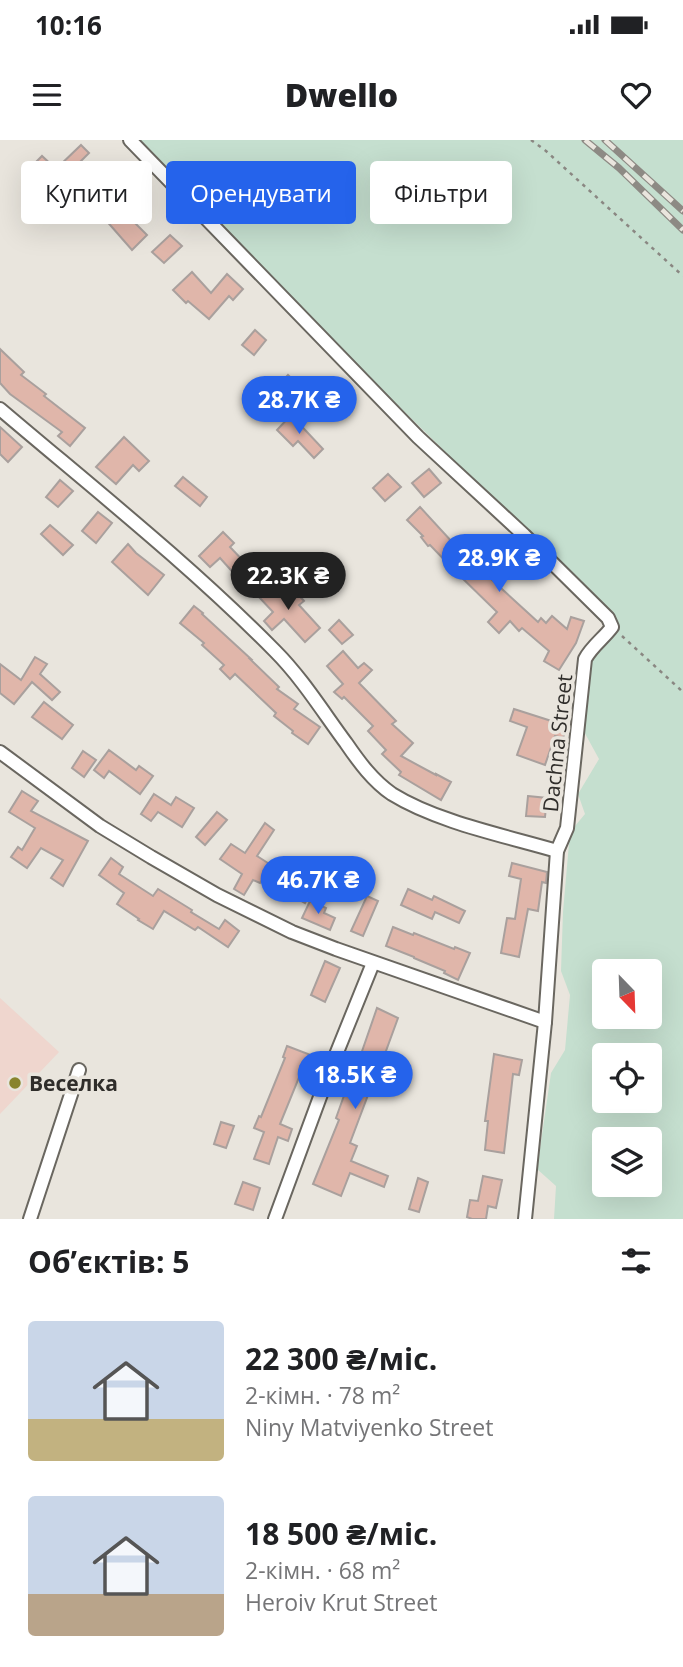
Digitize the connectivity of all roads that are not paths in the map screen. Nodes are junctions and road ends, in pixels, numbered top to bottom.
1 (130, 140) edge
2 (0, 409) edge
3 (0, 752) edge
4 (558, 851) junction
5 (373, 963) junction
6 (545, 1023) junction
7 (79, 1070) dead end
8 (30, 1219) edge
9 (275, 1219) edge
10 (525, 1219) edge

1 - 4 street, Dachna Street
2 - 4 street
3 - 5 street
4 - 6 street, Dachna Street
5 - 6 street
5 - 9 street
6 - 10 street, Dachna Street
7 - 8 street

